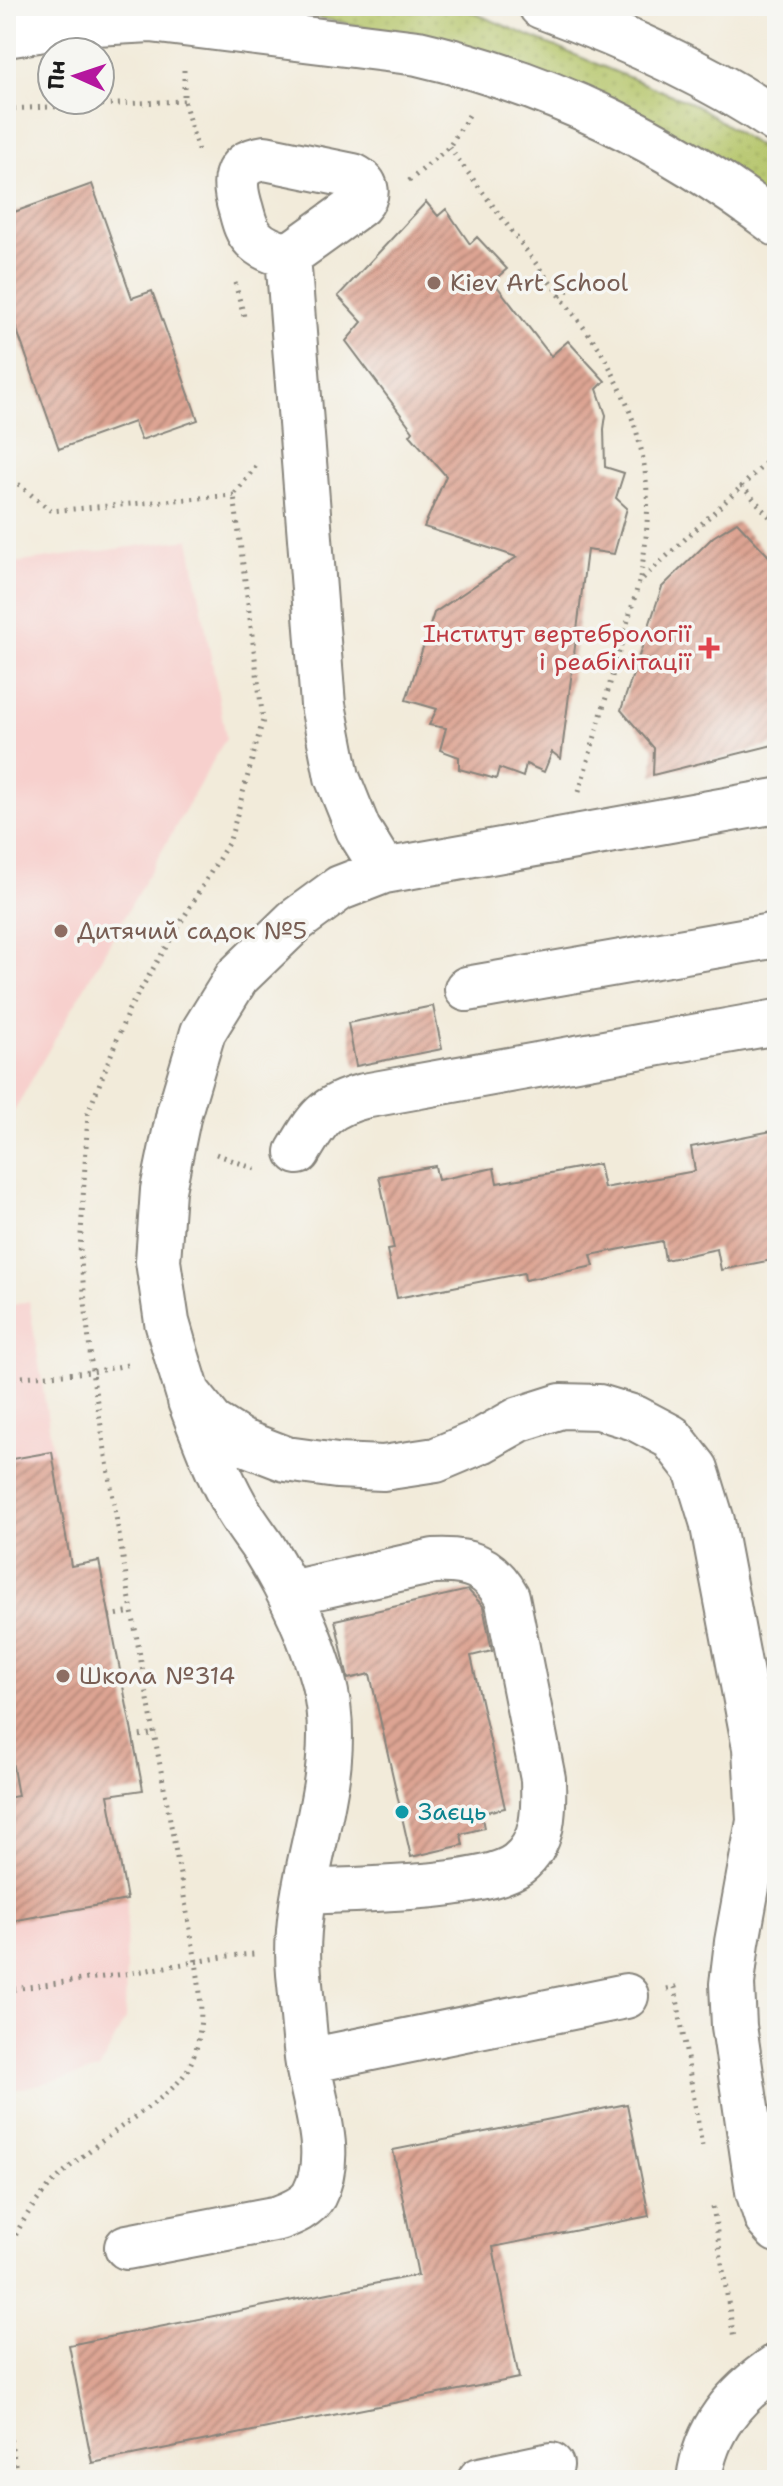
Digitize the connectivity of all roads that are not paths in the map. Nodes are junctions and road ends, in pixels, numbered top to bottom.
1 (85, 6) edge
2 (541, 6) edge
3 (6, 34) edge
4 (777, 121) edge
5 (777, 224) edge
6 (288, 256) dead end
7 (777, 801) edge
8 (384, 871) junction
9 (777, 935) edge
10 (467, 989) dead end
11 (777, 1022) edge
12 (298, 1152) dead end
13 (188, 1393) junction
14 (290, 1593) junction
15 (304, 1892) junction
16 (626, 1996) road end
17 (308, 2061) junction
18 (777, 2230) edge
19 (127, 2247) dead end
20 (777, 2366) edge
21 (551, 2465) dead end
22 (480, 2480) edge
23 (699, 2480) edge

1 - 3 street
2 - 4 street
3 - 5 street
6 - 8 street
7 - 8 street
8 - 13 street
9 - 10 street
11 - 12 street
13 - 14 street
13 - 18 street
14 - 15 street
14 - 15 street
15 - 17 street
16 - 17 street
17 - 19 street
20 - 23 street
21 - 22 street

